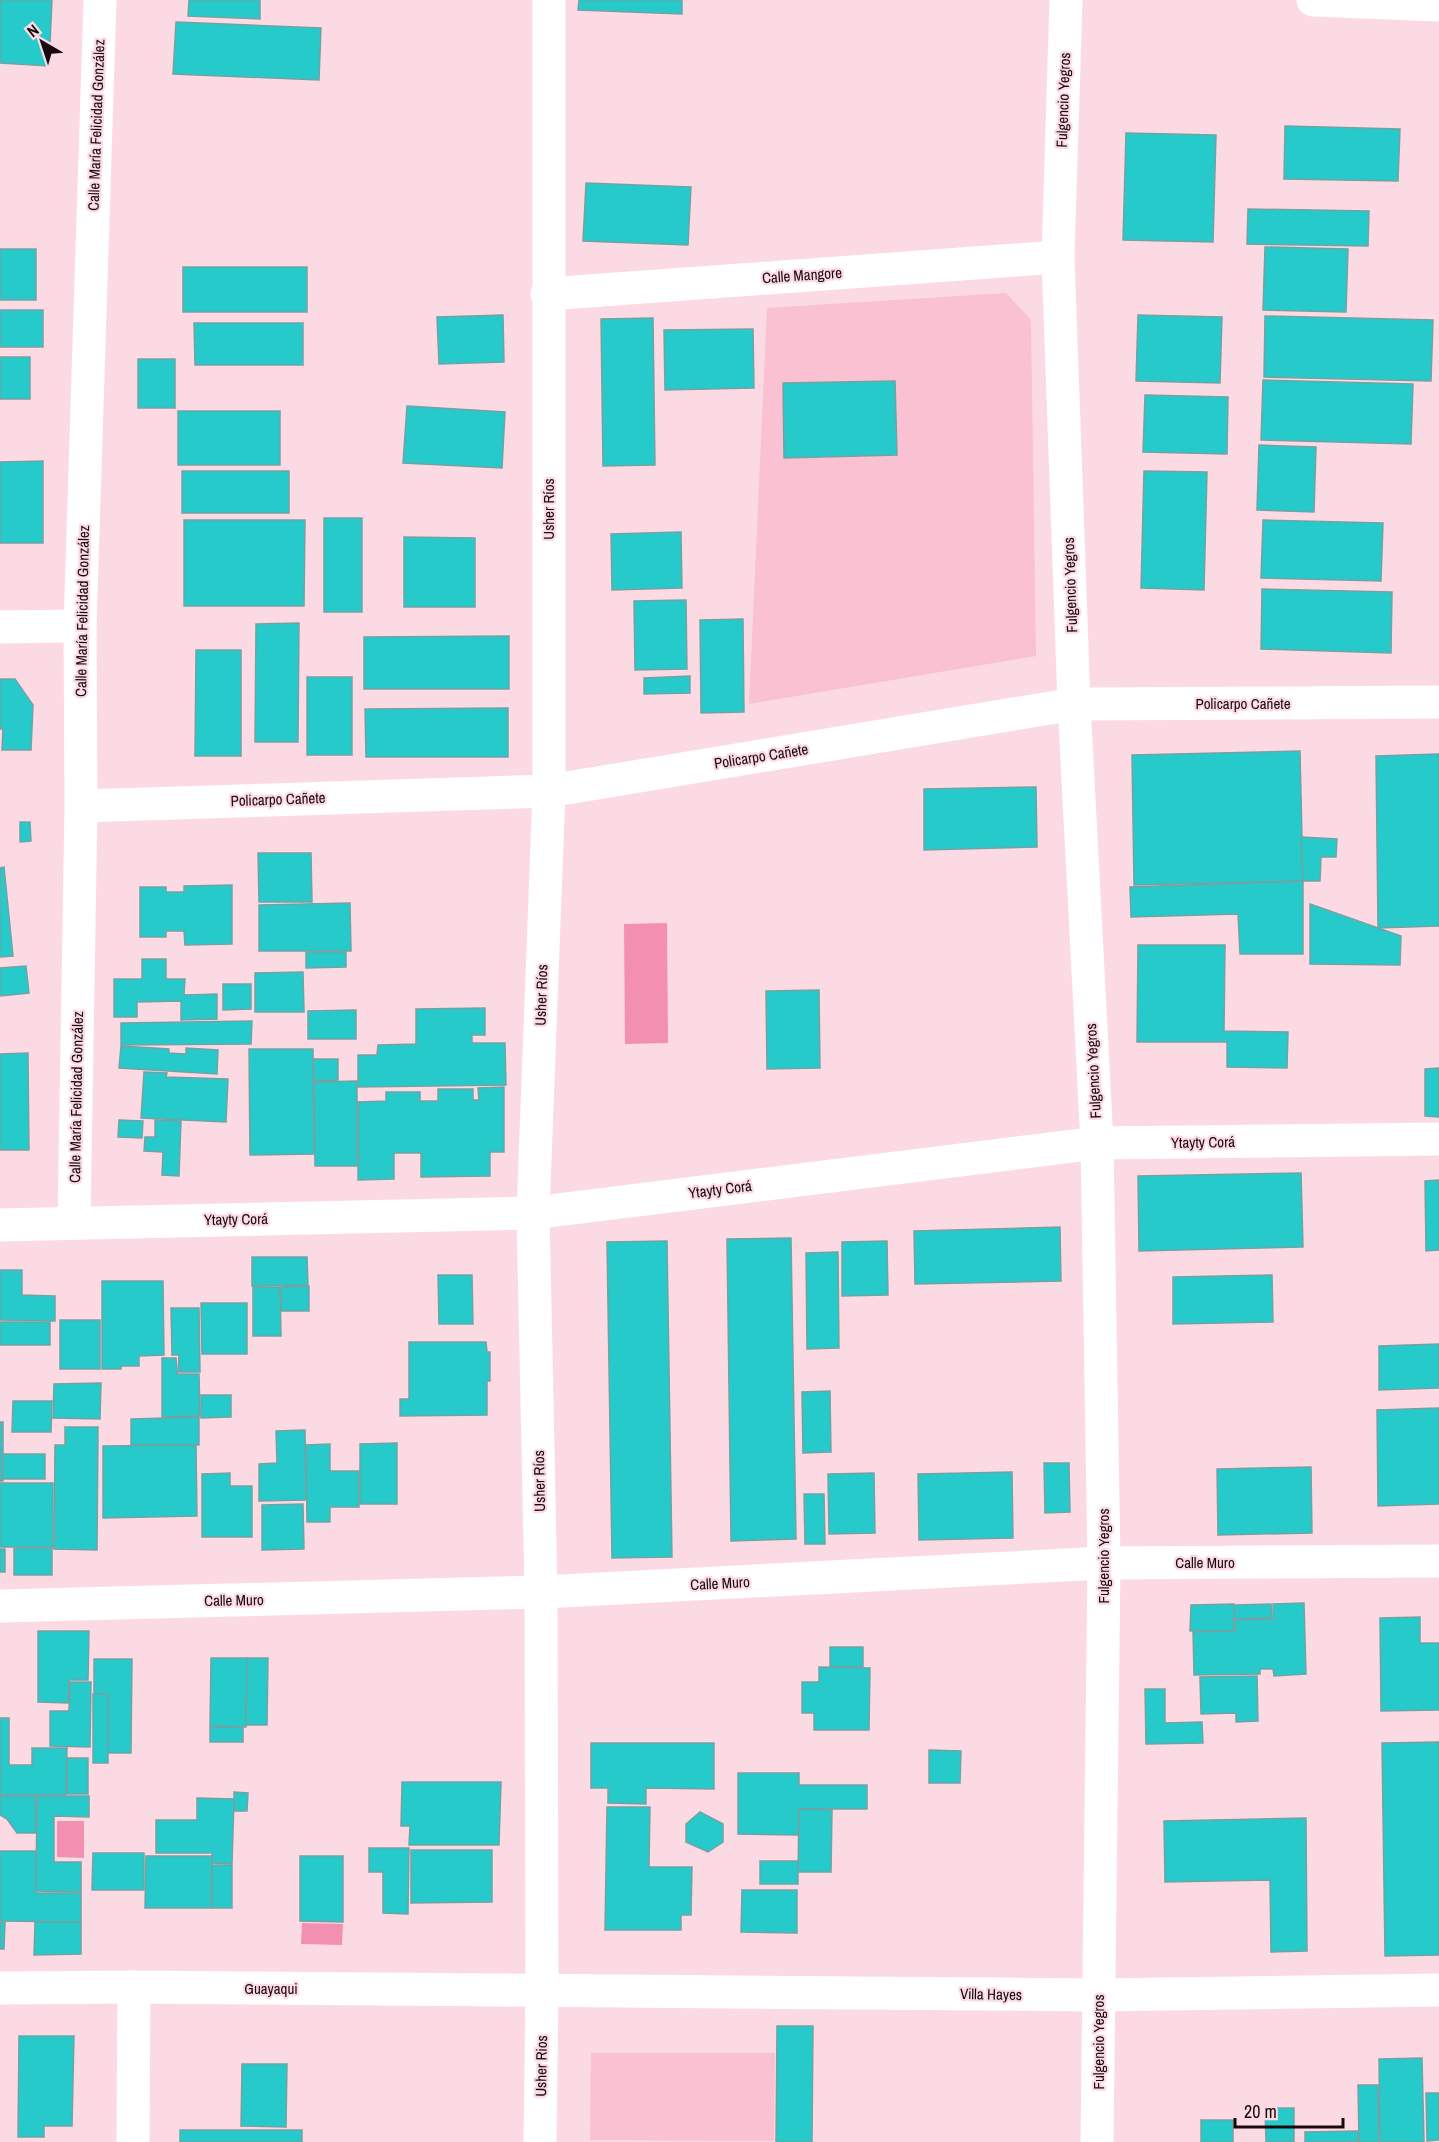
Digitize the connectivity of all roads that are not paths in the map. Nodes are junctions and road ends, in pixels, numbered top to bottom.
1 (100, 0) edge
2 (549, 0) edge
3 (1066, 0) edge
4 (1313, 0) edge
5 (1439, 5) edge
6 (1058, 257) junction
7 (547, 294) junction
8 (80, 626) junction
9 (0, 627) edge
10 (1439, 702) edge
11 (1074, 704) junction
12 (549, 791) junction
13 (81, 806) junction
14 (1439, 1139) edge
15 (1097, 1143) junction
16 (533, 1213) junction
17 (74, 1222) junction
18 (0, 1225) edge
19 (1439, 1561) edge
20 (1104, 1563) junction
21 (541, 1592) junction
22 (0, 1606) edge
23 (134, 1987) junction
24 (0, 1988) edge
25 (542, 1990) junction
26 (1439, 1990) edge
27 (1098, 1995) junction
28 (133, 2142) edge
29 (540, 2142) edge
30 (1097, 2142) edge

1 - 8 street, Calle María Felicidad González
2 - 7 street, Usher Ríos
3 - 6 street, Fulgencio Yegros
4 - 5 street
6 - 7 street, Calle Mangore
6 - 11 street, Fulgencio Yegros
7 - 12 street, Usher Ríos
8 - 9 street
8 - 13 street, Calle María Felicidad González
10 - 11 street, Policarpo Cañete
11 - 12 street, Policarpo Cañete
11 - 15 street, Fulgencio Yegros
12 - 13 street, Policarpo Cañete
12 - 16 street, Usher Ríos
13 - 17 street, Calle María Felicidad González
14 - 15 street, Ytayty Corá
15 - 16 street, Ytayty Corá
15 - 20 street, Fulgencio Yegros
16 - 17 street, Ytayty Corá
16 - 21 street, Usher Ríos
17 - 18 street, Ytayty Corá
19 - 20 street, Calle Muro
20 - 21 street, Calle Muro
20 - 27 street, Fulgencio Yegros
21 - 22 street, Calle Muro
21 - 25 street, Usher Ríos
23 - 24 street, Guayaqui
23 - 25 street, Guayaqui
23 - 28 street
25 - 27 street, Villa Hayes
25 - 29 street, Usher Rios
26 - 27 street, Villa Hayes
27 - 30 street, Fulgencio Yegros

